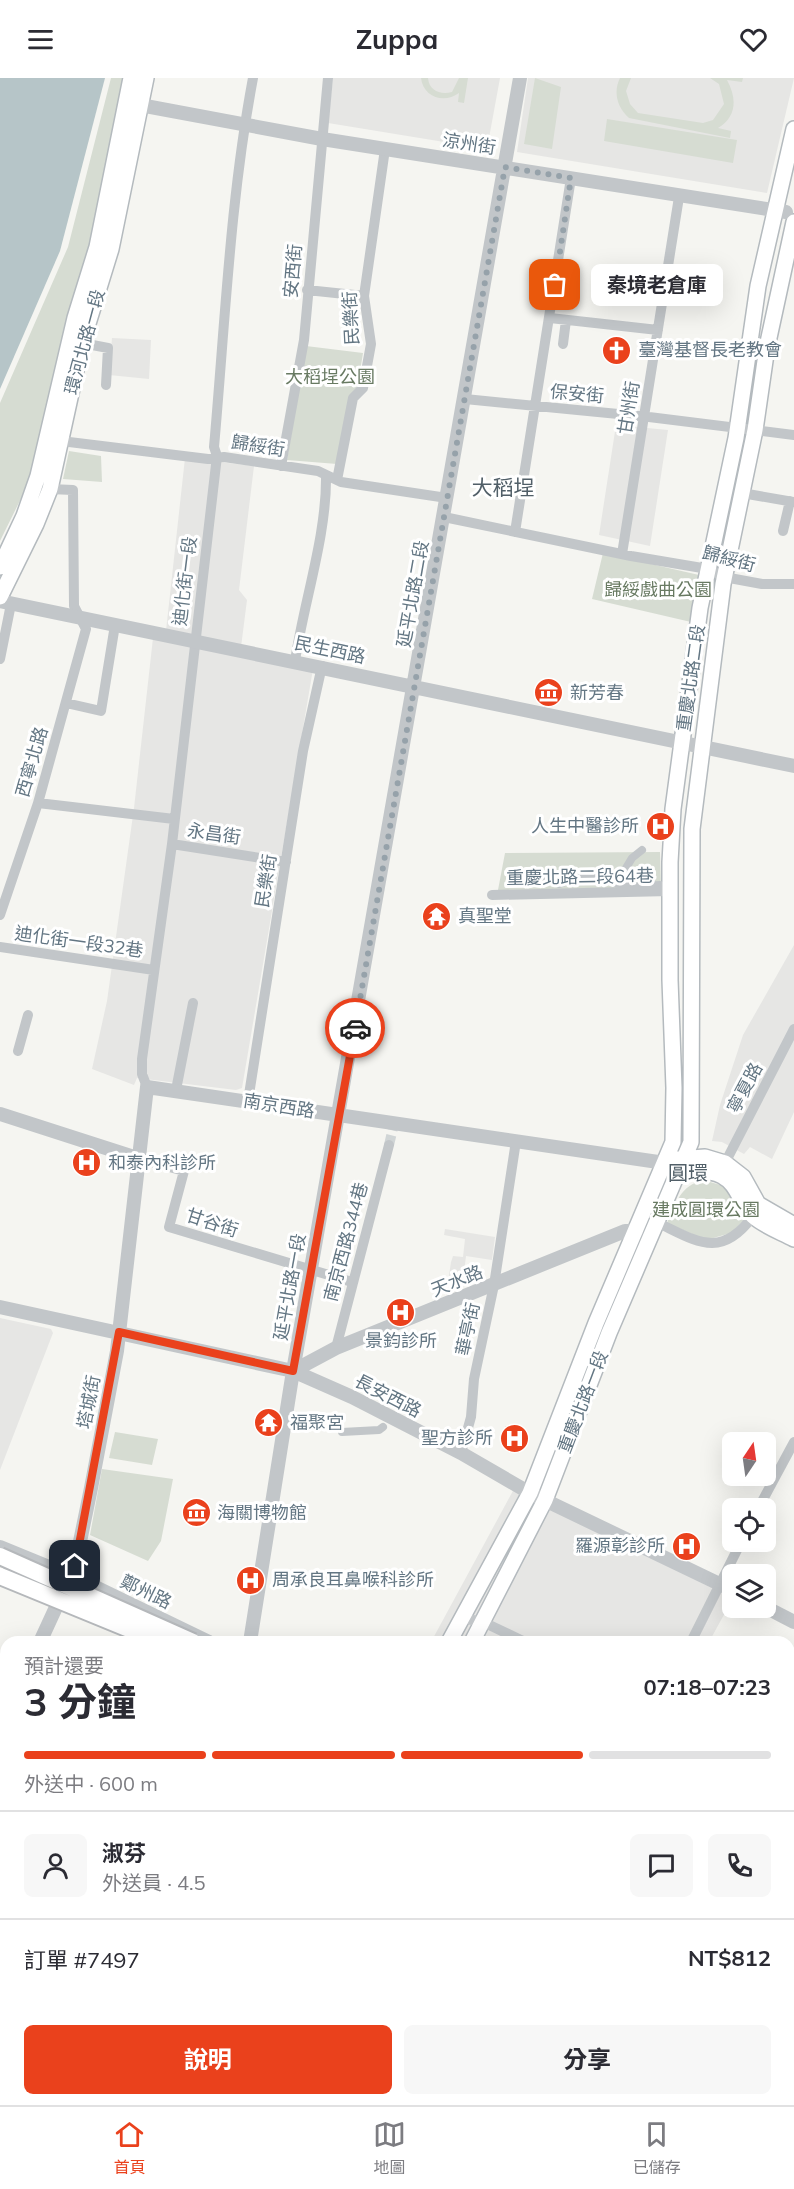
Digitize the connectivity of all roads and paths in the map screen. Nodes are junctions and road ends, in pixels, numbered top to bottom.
1 (131, 78) edge
2 (146, 78) edge
3 (253, 78) edge
4 (328, 78) edge
5 (520, 78) edge
6 (140, 105) junction
7 (244, 125) junction
8 (794, 129) edge
9 (322, 139) junction
10 (385, 149) junction
11 (505, 167) junction
12 (571, 178) junction
13 (680, 197) junction
14 (787, 214) edge
15 (308, 290) junction
16 (364, 297) junction
17 (550, 318) junction
18 (566, 320) junction
19 (658, 330) junction
20 (82, 343) junction
21 (563, 344) dead end
22 (106, 385) dead end
23 (465, 399) junction
24 (536, 407) junction
25 (644, 417) junction
26 (738, 428) junction
27 (755, 430) junction
28 (794, 435) edge
29 (61, 441) junction
30 (218, 456) junction
31 (281, 466) junction
32 (327, 475) junction
33 (337, 480) junction
34 (50, 489) junction
35 (742, 493) junction
36 (447, 498) junction
37 (792, 502) edge
38 (444, 517) junction
39 (783, 531) dead end
40 (515, 532) junction
41 (622, 554) junction
42 (0, 567) edge
43 (708, 569) junction
44 (724, 577) junction
45 (794, 584) edge
46 (4, 601) edge
47 (80, 618) junction
48 (115, 625) junction
49 (194, 641) junction
50 (0, 659) edge
51 (295, 661) junction
52 (322, 666) junction
53 (415, 687) junction
54 (66, 703) junction
55 (682, 741) junction
56 (703, 746) junction
57 (794, 766) edge
58 (38, 802) junction
59 (174, 819) junction
60 (172, 844) junction
61 (642, 850) dead end
62 (286, 862) junction
63 (545, 879) dead end
64 (617, 883) junction
65 (665, 888) junction
66 (492, 895) dead end
67 (0, 915) edge
68 (0, 947) edge
69 (154, 970) junction
70 (193, 1003) dead end
71 (28, 1015) dead end
72 (794, 1029) edge
73 (18, 1051) dead end
74 (147, 1087) junction
75 (176, 1090) junction
76 (248, 1101) junction
77 (0, 1114) edge
78 (339, 1116) junction
79 (516, 1141) junction
80 (389, 1145) tunnel mouth
81 (140, 1160) junction
82 (665, 1163) junction
83 (725, 1163) junction
84 (682, 1164) junction
85 (753, 1216) junction
86 (656, 1222) junction
87 (794, 1225) edge
88 (636, 1232) junction
89 (794, 1239) edge
90 (311, 1271) junction
91 (352, 1282) junction
92 (494, 1285) junction
93 (0, 1307) edge
94 (119, 1332) junction
95 (336, 1348) junction
96 (293, 1371) junction
97 (384, 1427) dead end
98 (342, 1432) dead end
99 (794, 1442) edge
100 (461, 1453) junction
101 (530, 1493) junction
102 (764, 1498) edge
103 (545, 1500) junction
104 (0, 1547) edge
105 (0, 1558) edge
106 (27, 1558) junction
107 (0, 1570) edge
108 (71, 1576) junction
109 (0, 1578) edge
110 (96, 1581) dead end
111 (722, 1585) edge
112 (21, 1588) junction
113 (45, 1593) junction
114 (722, 1593) edge
115 (60, 1605) junction
116 (124, 1605) dead end
117 (776, 1613) edge
118 (462, 1617) junction
119 (483, 1622) junction
120 (794, 1622) edge
121 (43, 1636) edge
122 (130, 1636) edge
123 (147, 1636) edge
124 (180, 1636) edge
125 (197, 1636) edge
126 (251, 1636) edge
127 (452, 1636) edge
128 (475, 1636) edge
129 (512, 1636) edge
130 (695, 1636) edge

1 - 42 main road, 環河北路一段
2 - 6 main road, 環河北路一段
3 - 7 street, 迪化街一段
4 - 9 street, 安西街
5 - 11 street, 延平北路二段
6 - 7 street, 涼州街
6 - 20 main road, 環河北路一段
7 - 9 street, 涼州街
7 - 30 street, 迪化街一段
8 - 14 main road, 重慶北路二段
9 - 10 street, 涼州街
9 - 15 street, 安西街
10 - 11 street, 涼州街
10 - 16 street, 民樂街
11 - 12 street, 涼州街
11 - 23 street, 延平北路二段
12 - 13 street, 涼州街
12 - 17 street
13 - 14 street, 涼州街
13 - 19 street, 甘州街
14 - 26 main road, 重慶北路二段
14 - 27 main road, 重慶北路二段
15 - 16 street
15 - 31 street, 安西街
16 - 33 street, 民樂街
17 - 18 street
17 - 24 street
18 - 19 street
18 - 21 street
19 - 25 street, 甘州街
20 - 22 street
20 - 29 main road, 環河北路一段
23 - 24 street, 保安街
23 - 36 street, 延平北路二段
24 - 25 street, 保安街
24 - 40 street
25 - 26 street, 保安街
25 - 41 street, 甘州街
26 - 27 street, 保安街
26 - 43 main road, 重慶北路二段
27 - 28 street, 保安街
27 - 35 main road, 重慶北路二段
29 - 30 street, 歸綏街
29 - 34 main road, 環河北路一段
30 - 31 street, 歸綏街
30 - 49 street, 迪化街一段
31 - 32 street, 歸綏街
32 - 33 street, 歸綏街
32 - 51 street
33 - 36 street, 歸綏街
34 - 46 main road, 環河北路一段
34 - 47 street, 西寧北路
35 - 37 street
35 - 44 main road, 重慶北路二段
36 - 38 street, 延平北路二段
37 - 39 street
38 - 40 street, 歸綏街
38 - 53 street, 延平北路二段
40 - 41 street, 歸綏街
41 - 43 street, 歸綏街
43 - 44 street, 歸綏街
43 - 55 main road, 重慶北路二段
44 - 45 street, 歸綏街
44 - 56 main road, 重慶北路二段
46 - 47 street, 民生西路
46 - 50 street
47 - 48 street, 民生西路
47 - 54 street, 西寧北路
48 - 49 street, 民生西路
48 - 54 street
49 - 51 street, 民生西路
49 - 59 street, 迪化街一段
51 - 52 street, 民生西路
52 - 53 street, 民生西路
52 - 62 street, 民樂街
53 - 55 street, 民生西路
53 - 78 street, 延平北路二段
54 - 58 street, 西寧北路
55 - 56 street, 民生西路
55 - 65 main road, 重慶北路二段
56 - 57 street, 民生西路
56 - 84 main road, 重慶北路二段
58 - 59 street
58 - 67 street, 西寧北路
59 - 60 street, 迪化街一段
60 - 62 street, 永昌街
60 - 69 street, 迪化街一段
61 - 64 street
62 - 76 street, 民樂街
63 - 64 street
64 - 65 street
65 - 66 street, 重慶北路二段64巷
65 - 82 main road, 重慶北路二段
68 - 69 street, 迪化街一段32巷
69 - 74 street, 迪化街一段
70 - 75 street
71 - 73 street
72 - 83 street, 寧夏路
74 - 75 street, 南京西路
74 - 81 street
75 - 76 street, 南京西路
76 - 78 street, 南京西路
77 - 81 street
78 - 79 street, 南京西路
78 - 90 street, 延平北路一段
79 - 82 street, 南京西路
79 - 92 street, 華亭街
80 - 91 street, 南京西路344巷
81 - 90 street, 甘谷街
81 - 94 street, 塔城街
82 - 84 main road, 南京西路
82 - 88 main road, 重慶北路一段
83 - 84 main road, 南京西路
83 - 87 main road
84 - 85 main road, 南京西路
84 - 86 main road, 重慶北路一段
85 - 86 street
85 - 89 main road, 南京西路
86 - 103 main road, 重慶北路一段
88 - 92 street, 天水路
88 - 101 main road, 重慶北路一段
90 - 91 street
90 - 96 street, 延平北路一段
91 - 95 street, 南京西路344巷
92 - 95 street, 天水路
92 - 100 street, 華亭街
93 - 94 street, 長安西路
94 - 96 street, 長安西路
94 - 108 street, 塔城街
95 - 96 street, 天水路
96 - 100 street, 長安西路
96 - 126 street, 延平北路一段
97 - 98 street
99 - 102 street
100 - 101 street, 長安西路
101 - 103 street, 長安西路
101 - 118 main road, 重慶北路一段
103 - 111 street, 長安西路
103 - 119 main road, 重慶北路一段
104 - 106 street, 鄭州路
105 - 124 main road, bridge
106 - 108 street, 鄭州路
106 - 112 street
107 - 113 main road, bridge
108 - 115 street, 塔城街
108 - 125 street, 鄭州路
109 - 112 street
109 - 113 main road, bridge
110 - 116 street
112 - 115 street
113 - 123 main road, bridge
114 - 130 street
115 - 121 street, 塔城街
115 - 122 street
117 - 120 street
118 - 119 street
118 - 127 main road, 重慶北路一段
119 - 128 main road, 重慶北路一段
119 - 129 street

